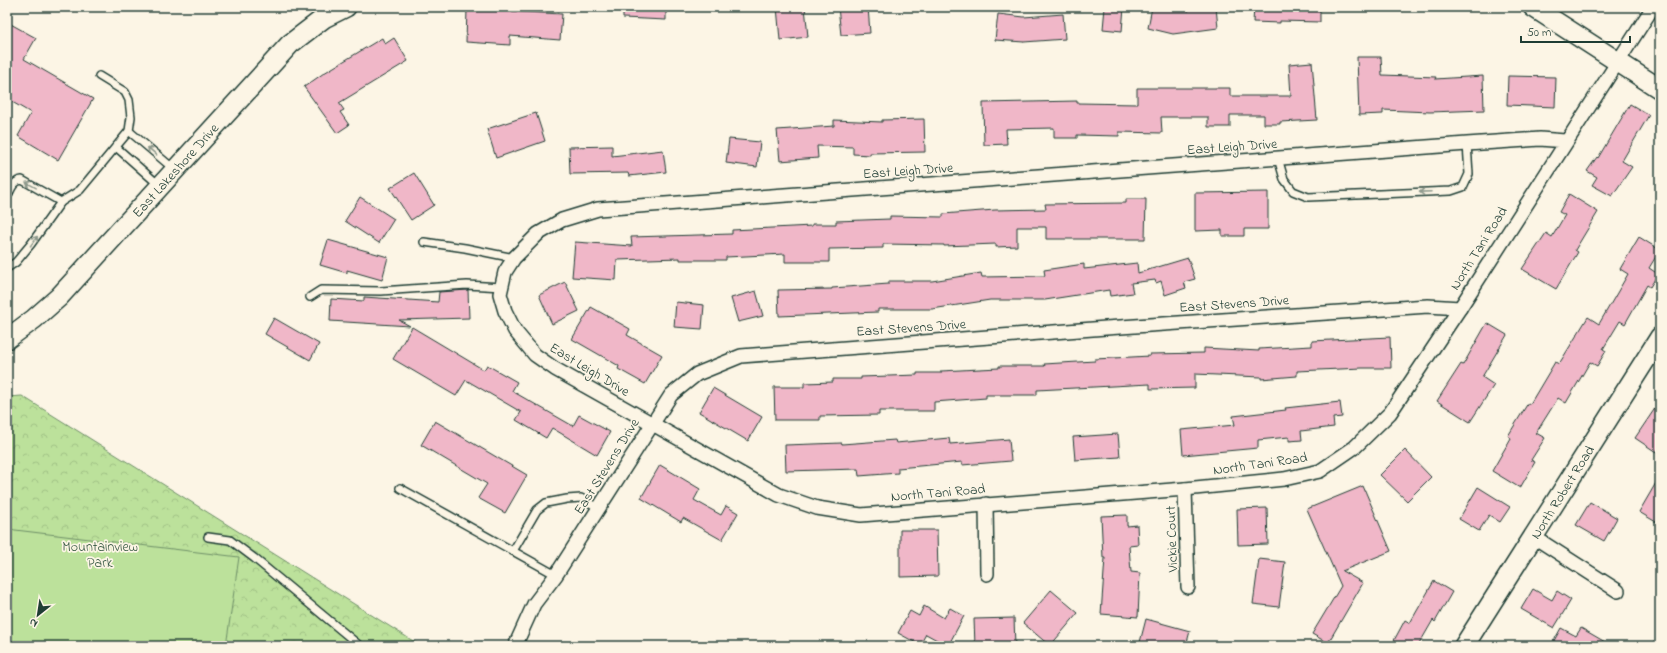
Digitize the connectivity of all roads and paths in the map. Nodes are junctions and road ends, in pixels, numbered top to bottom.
1 (346, 7) edge
2 (1533, 7) edge
3 (1653, 7) edge
4 (1619, 61) junction
5 (99, 76) dead end
6 (1660, 89) edge
7 (129, 131) junction
8 (1565, 142) junction
9 (1467, 144) junction
10 (116, 147) junction
11 (1278, 158) junction
12 (175, 170) junction
13 (160, 186) junction
14 (7, 197) edge
15 (61, 202) junction
16 (424, 242) dead end
17 (514, 258) junction
18 (7, 268) edge
19 (502, 287) junction
20 (310, 297) dead end
21 (1460, 308) junction
22 (1660, 337) edge
23 (7, 339) edge
24 (652, 424) junction
25 (400, 488) dead end
26 (1185, 489) junction
27 (986, 504) junction
28 (599, 508) junction
29 (208, 537) dead end
30 (1534, 537) junction
31 (512, 551) junction
32 (987, 574) dead end
33 (556, 575) junction
34 (1188, 587) dead end
35 (1618, 591) dead end
36 (360, 646) edge
37 (515, 646) edge
38 (1464, 646) edge

1 - 12 main road, East Lakeshore Drive
2 - 4 main road
3 - 4 street, North Tani Road
4 - 6 main road
4 - 8 street, North Tani Road
5 - 7 lane
7 - 10 lane
12 -> 7 lane
8 - 9 street, East Leigh Drive
8 - 21 street, North Tani Road
9 - 11 street, East Leigh Drive
9 -> 11 lane
10 - 13 lane
10 - 15 lane
11 - 17 street, East Leigh Drive
12 - 13 main road, East Lakeshore Drive
13 - 23 main road, East Lakeshore Drive
15 -> 14 lane
18 -> 15 lane
16 - 17 lane
17 - 19 street, East Leigh Drive
19 - 20 lane
19 - 24 street, East Leigh Drive
21 - 24 street, East Stevens Drive
21 - 26 street, North Tani Road
22 - 30 main road, North Robert Road
24 - 27 street, North Tani Road
24 - 28 street, East Stevens Drive
25 - 31 lane
26 - 27 street, North Tani Road
26 - 34 street, Vickie Court
27 - 32 street
28 - 31 lane
28 - 33 street, East Stevens Drive
29 - 36 lane
30 - 35 street
30 - 38 main road, North Robert Road
31 - 33 lane
33 - 37 street, East Stevens Drive

